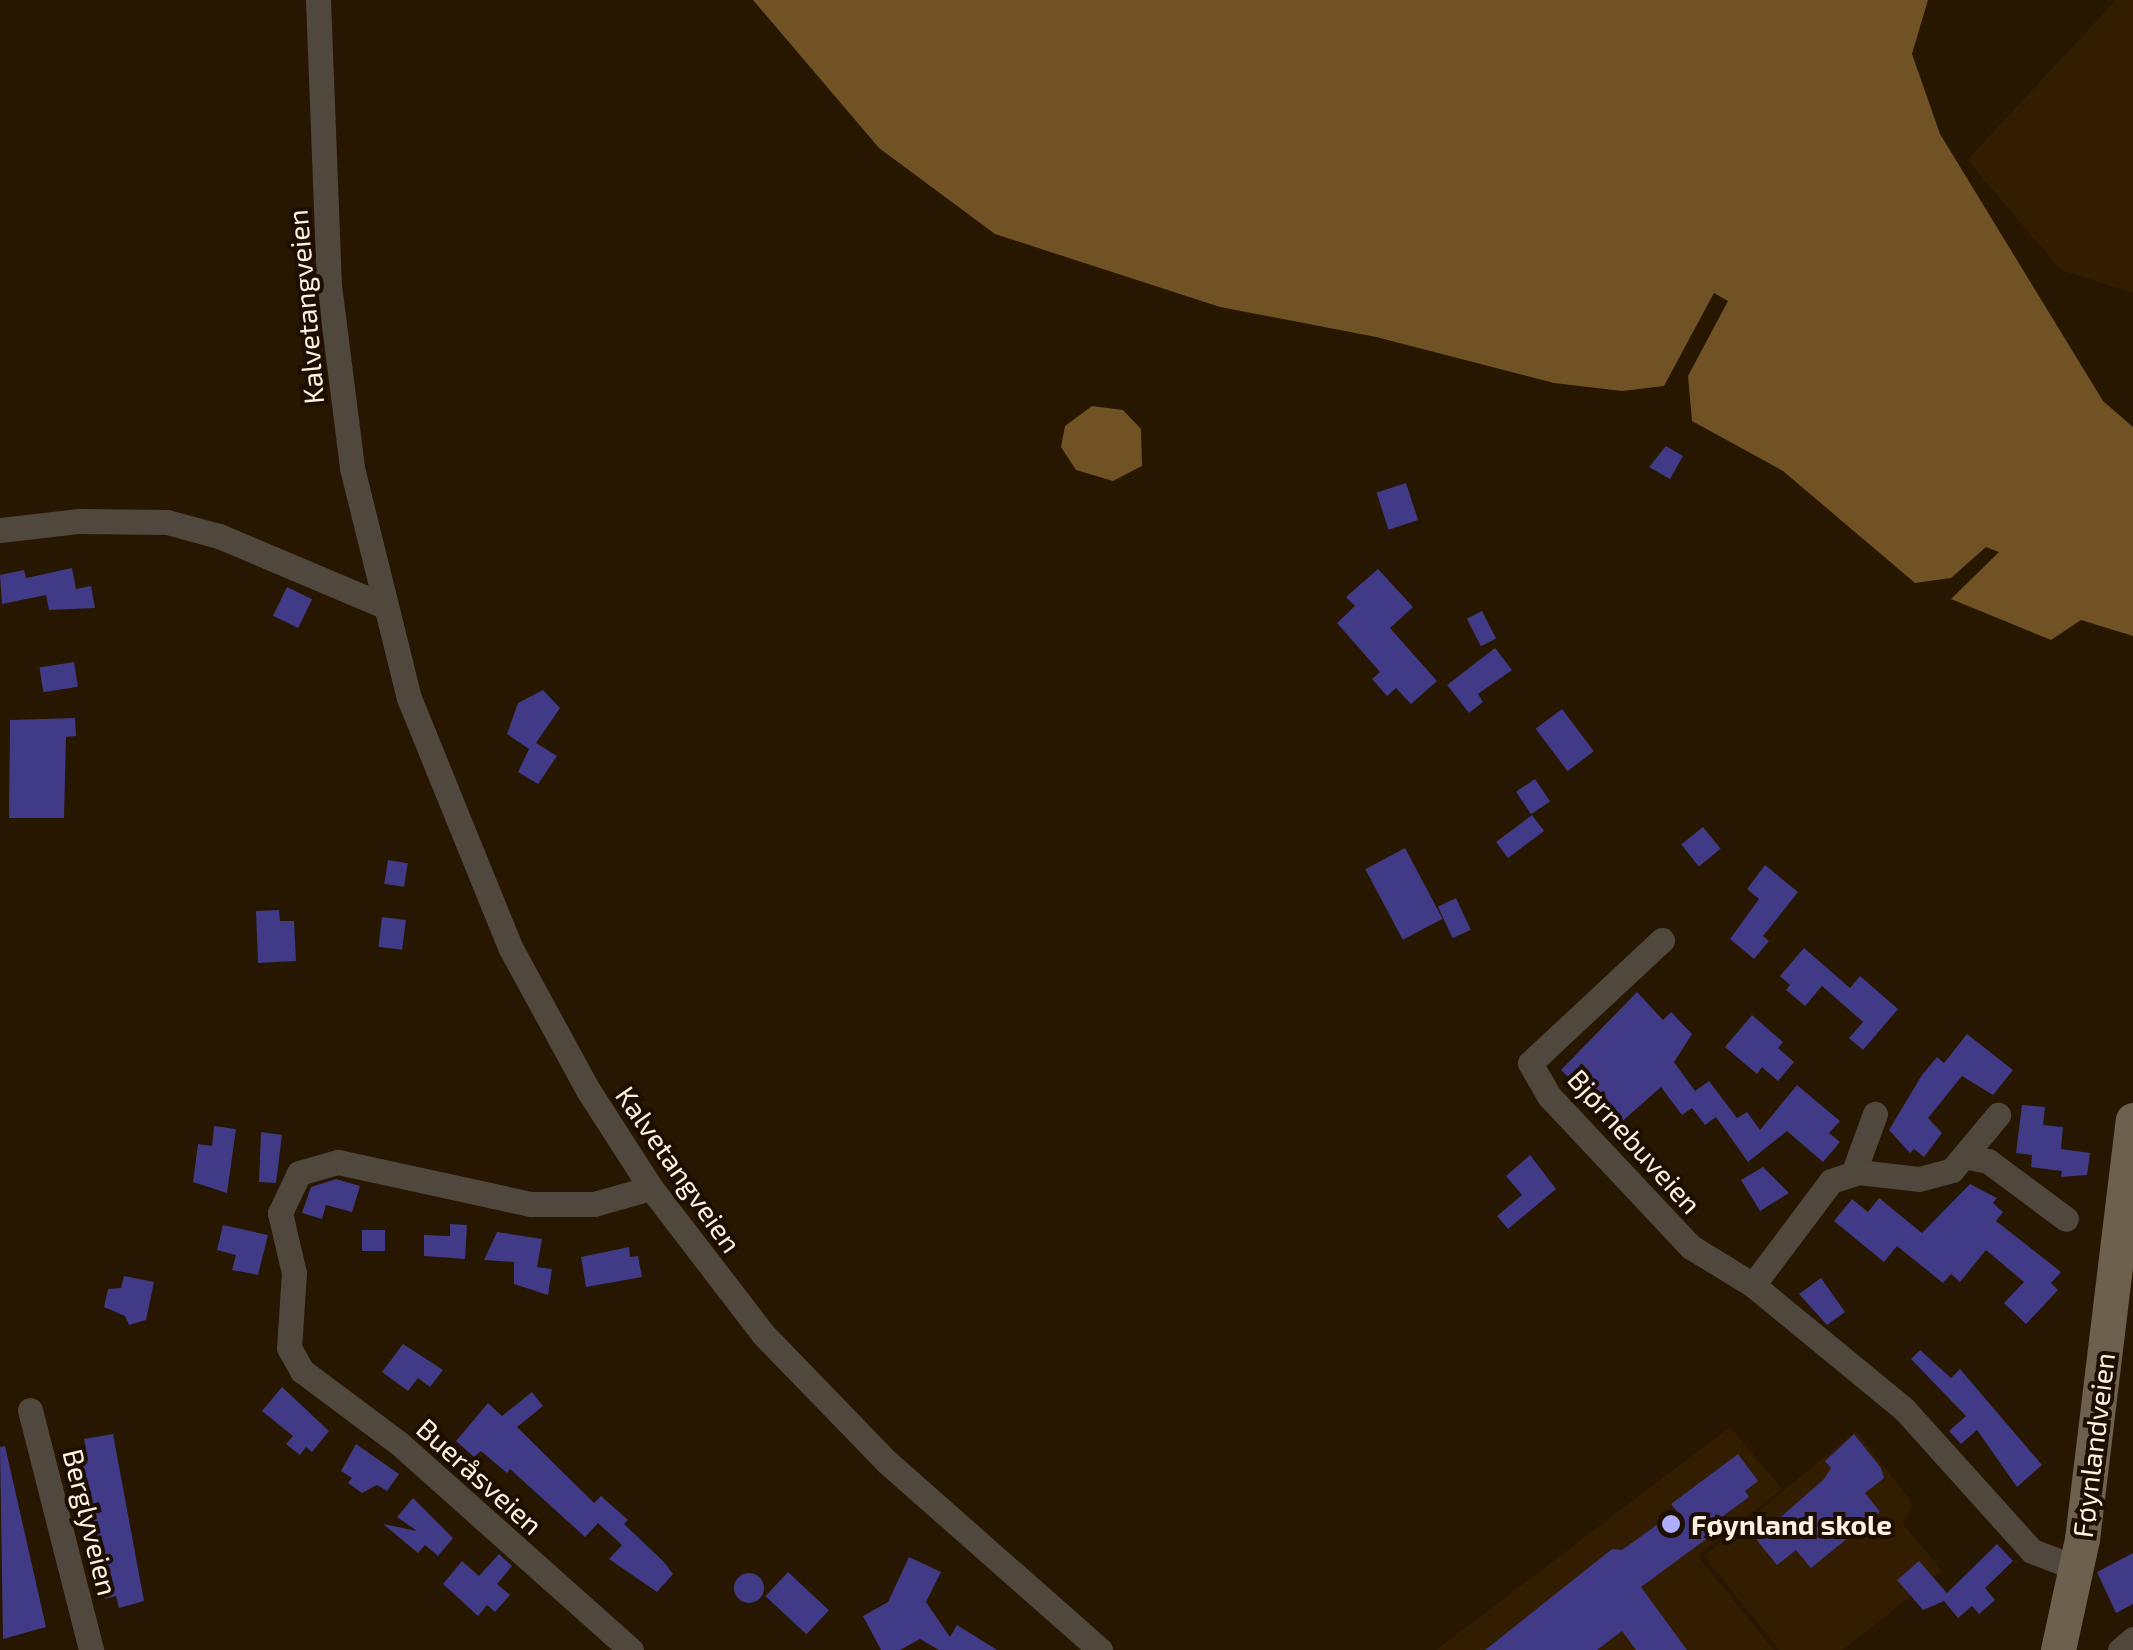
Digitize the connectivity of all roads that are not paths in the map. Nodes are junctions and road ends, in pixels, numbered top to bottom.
1 (318, 0) edge
2 (0, 530) edge
3 (382, 604) junction
4 (1662, 940) dead end
5 (1875, 1114) dead end
6 (1998, 1115) dead end
7 (2133, 1120) edge
8 (1970, 1157) junction
9 (1853, 1174) junction
10 (651, 1188) junction
11 (2066, 1219) dead end
12 (1753, 1286) junction
13 (2121, 1312) edge
14 (30, 1410) dead end
15 (2076, 1568) junction
16 (2133, 1639) edge
17 (91, 1650) edge
18 (631, 1650) edge
19 (1100, 1650) edge
20 (2058, 1650) edge
21 (2120, 1650) edge

1 - 3 street, Kalvetangveien
2 - 3 street
3 - 10 street, Kalvetangveien
4 - 12 street, Bjørnebuveien
5 - 9 street
6 - 8 street
7 - 13 main road, Føynlandveien
8 - 9 street
8 - 11 street
9 - 12 street
10 - 18 street, Bueråsveien
10 - 19 street, Kalvetangveien
12 - 15 street, Bjørnebuveien
13 - 15 main road, Føynlandveien
14 - 17 street, Berglyveien
15 - 20 main road, Føynlandveien
16 - 21 street

